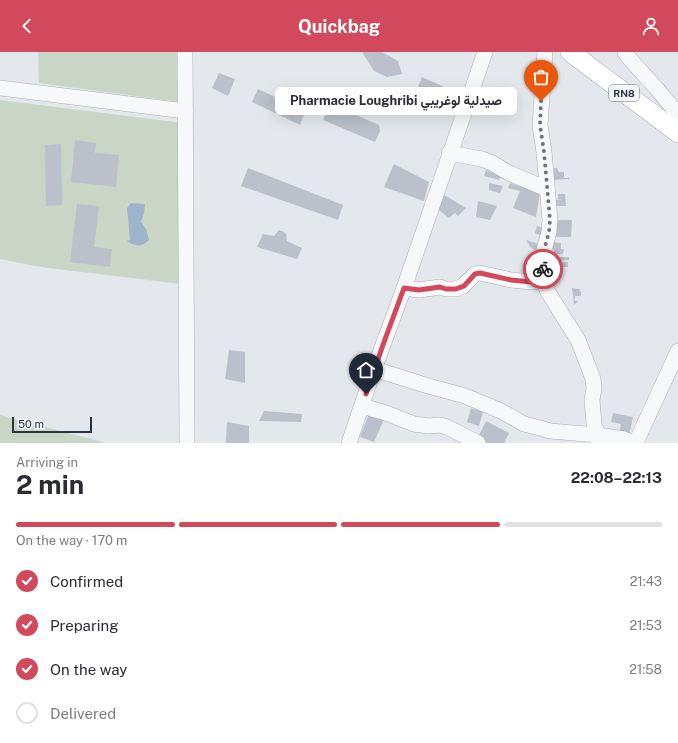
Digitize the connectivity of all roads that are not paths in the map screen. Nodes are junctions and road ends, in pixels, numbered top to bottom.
1 (185, 52) edge
2 (484, 52) edge
3 (545, 52) edge
4 (570, 52) edge
5 (625, 52) edge
6 (0, 88) edge
7 (185, 111) junction
8 (678, 114) edge
9 (678, 134) edge
10 (449, 154) junction
11 (548, 189) junction
12 (544, 282) junction
13 (404, 288) junction
14 (678, 351) edge
15 (374, 369) junction
16 (362, 406) junction
17 (549, 437) edge
18 (598, 439) edge
19 (187, 443) edge
20 (349, 443) edge
21 (478, 443) edge

1 - 7 street
2 - 10 street
3 - 11 street
4 - 9 main road, RN8
5 - 8 street
6 - 7 street
7 - 19 street
10 - 11 street
10 - 13 street
11 - 12 street
12 - 13 street
12 - 18 street
13 - 15 street
14 - 18 street
15 - 16 street
15 - 17 street
16 - 20 street
16 - 21 street
17 - 18 street

